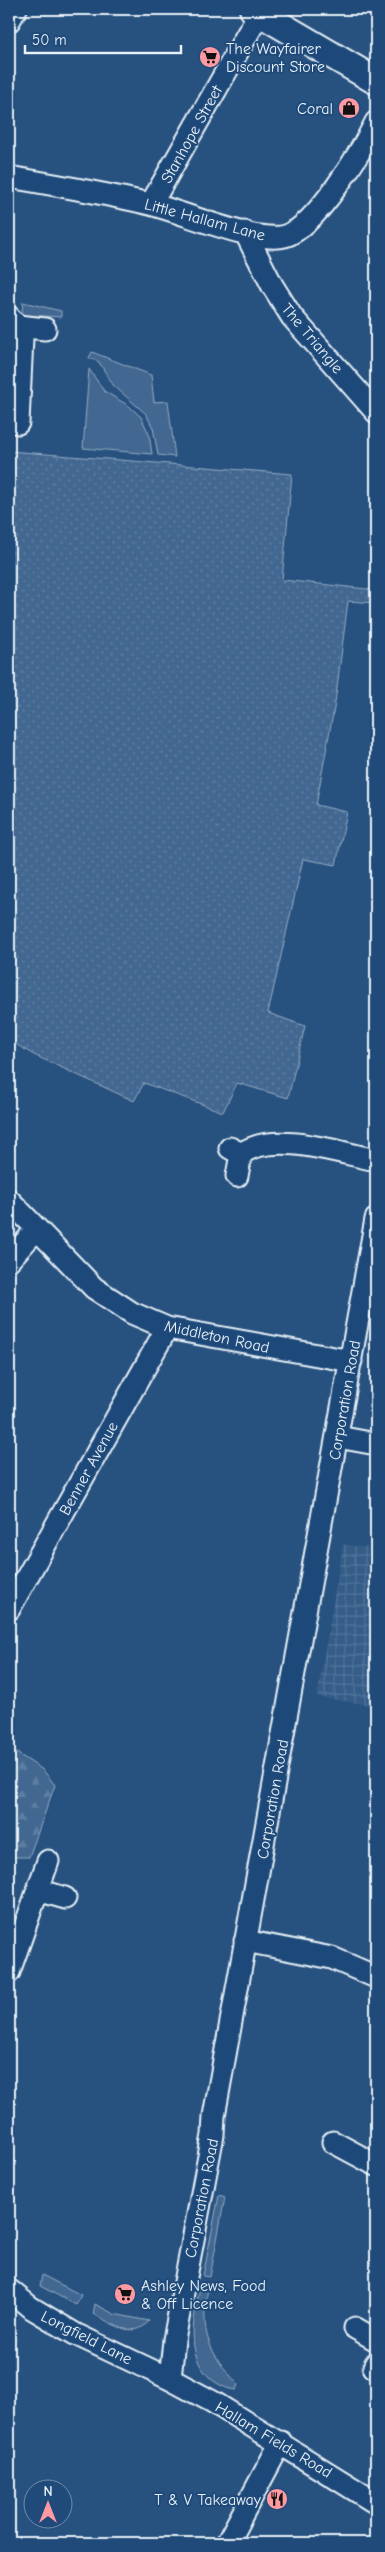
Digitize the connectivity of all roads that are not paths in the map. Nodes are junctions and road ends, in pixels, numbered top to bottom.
1 (16, 9) edge
2 (257, 11) edge
3 (9, 21) edge
4 (376, 81) edge
5 (376, 122) edge
6 (9, 177) edge
7 (152, 204) junction
8 (245, 232) junction
9 (13, 322) edge
10 (45, 329) dead end
11 (376, 412) edge
12 (18, 423) dead end
13 (376, 1160) edge
14 (238, 1176) dead end
15 (9, 1200) edge
16 (376, 1219) edge
17 (36, 1230) junction
18 (373, 1253) edge
19 (9, 1260) edge
20 (167, 1328) junction
21 (351, 1362) junction
22 (338, 1437) junction
23 (376, 1444) edge
24 (9, 1609) edge
25 (48, 1861) dead end
26 (38, 1890) junction
27 (65, 1898) dead end
28 (246, 1941) junction
29 (9, 1972) edge
30 (376, 1977) edge
31 (333, 2142) dead end
32 (376, 2165) edge
33 (9, 2290) edge
34 (355, 2328) dead end
35 (376, 2340) edge
36 (170, 2379) junction
37 (281, 2442) junction
38 (376, 2503) edge
39 (227, 2543) edge

1 - 3 street
2 - 4 main road
2 - 7 street, Stanhope Street
5 - 8 street, Little Hallam Lane
6 - 7 street, Little Hallam Lane
7 - 8 street, Little Hallam Lane
8 - 11 street, The Triangle
9 - 10 street
9 - 12 street
13 - 14 street
15 - 17 street, Middleton Road
16 - 18 street, Corporation Road
17 - 19 street
17 - 20 street, Middleton Road
18 - 21 street, Corporation Road
20 - 21 street, Middleton Road
20 - 24 street, Benner Avenue
21 - 22 street, Corporation Road
22 - 23 street
22 - 28 street, Corporation Road
25 - 26 street
26 - 27 street
26 - 29 street
28 - 30 street
28 - 36 street, Corporation Road
31 - 32 street
33 - 36 street, Longfield Lane
34 - 35 street
36 - 37 street, Hallam Fields Road
37 - 38 street, Hallam Fields Road
37 - 39 street

